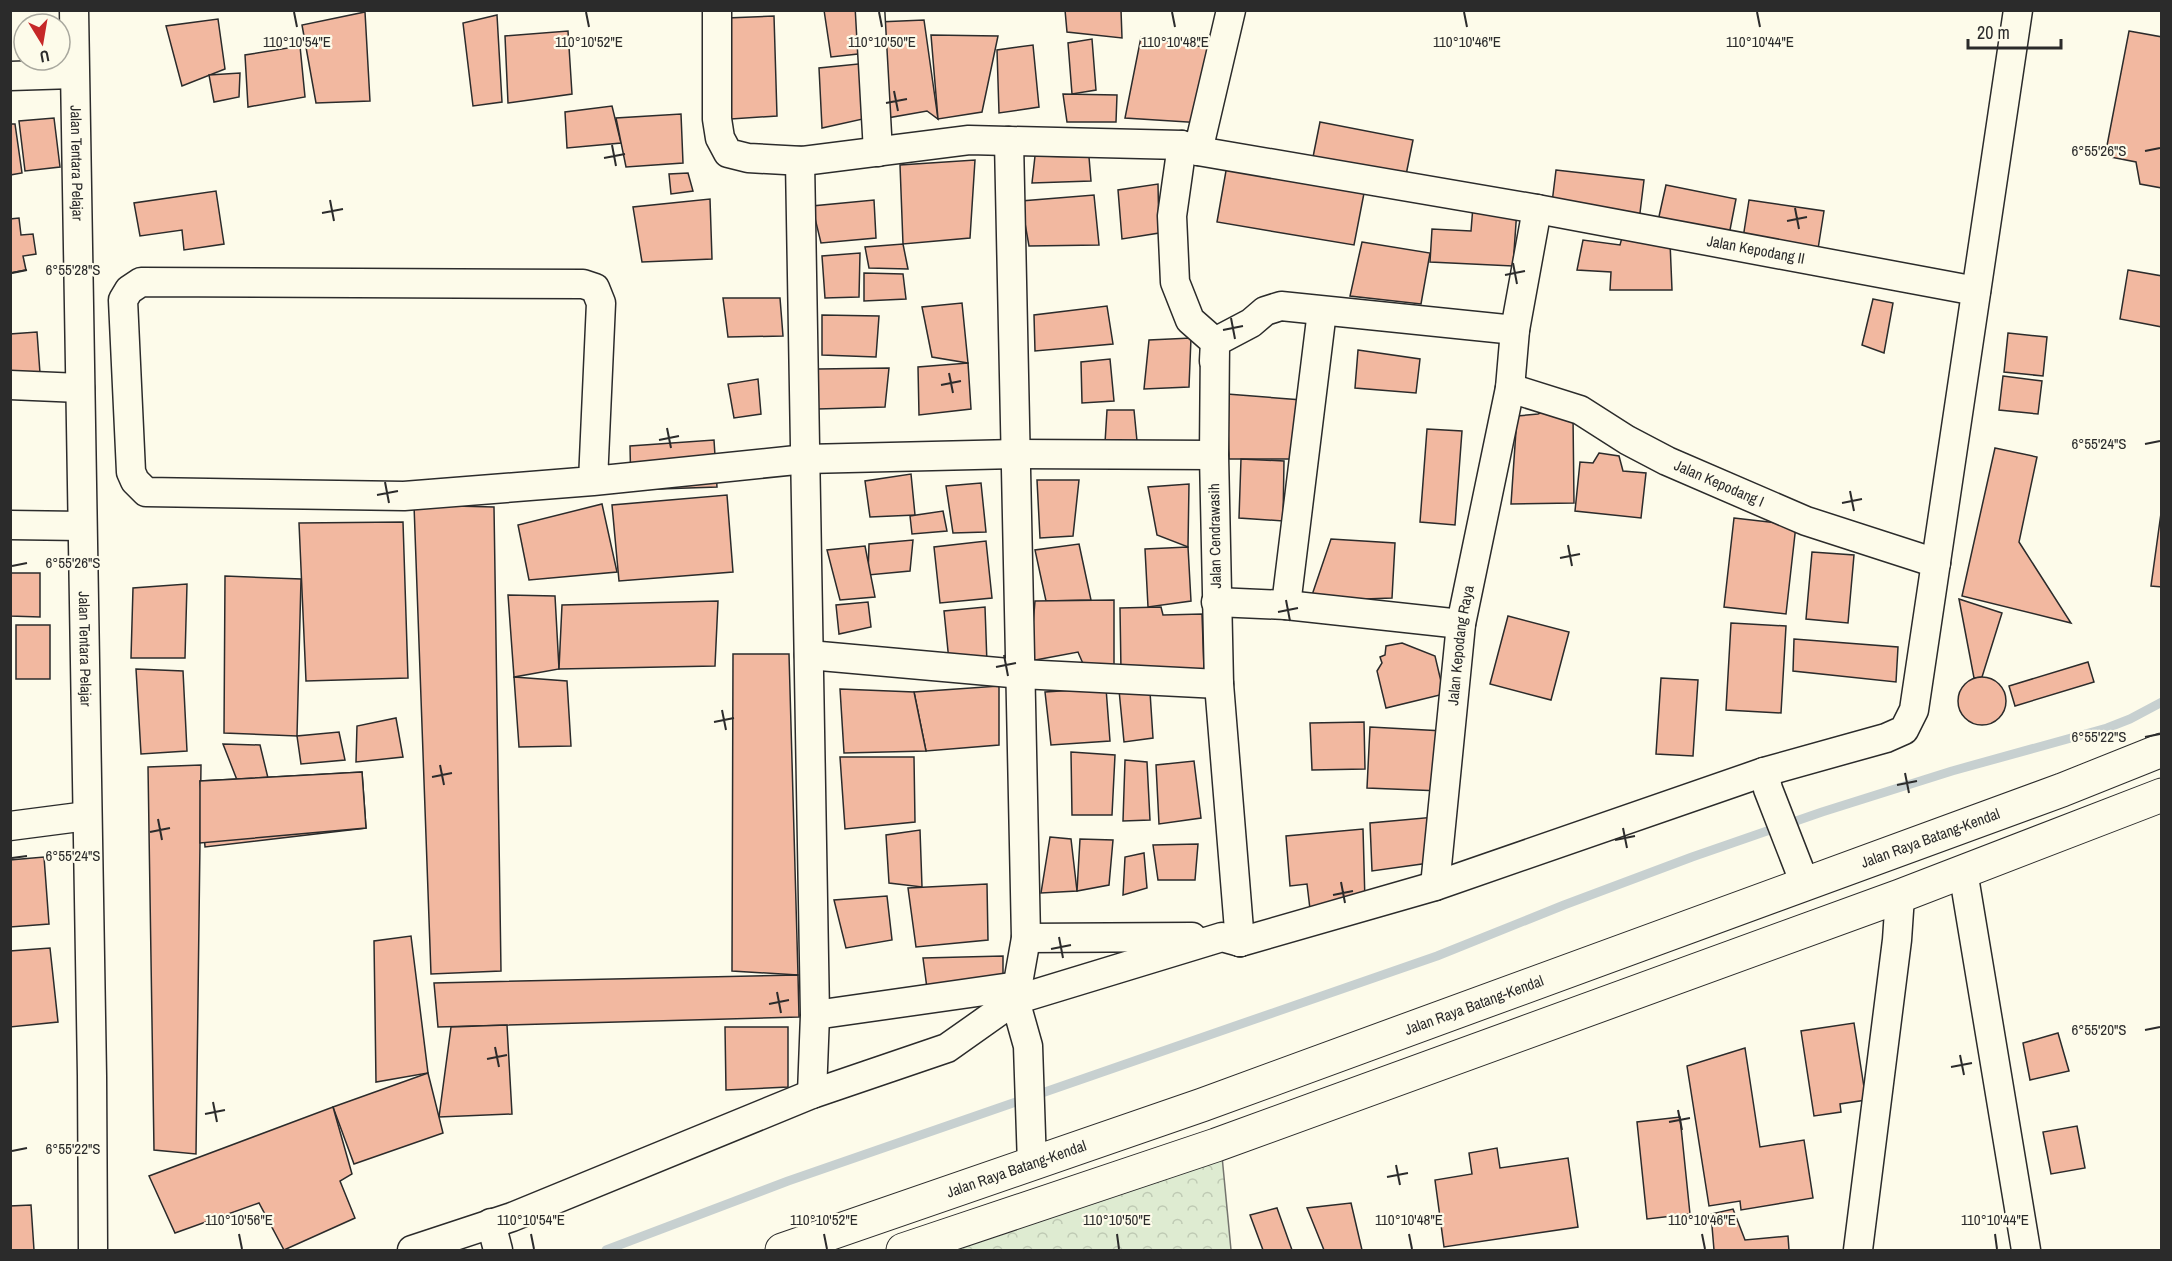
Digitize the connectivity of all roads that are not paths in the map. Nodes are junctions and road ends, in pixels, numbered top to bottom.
1 (74, 10) edge
2 (717, 10) edge
3 (870, 10) edge
4 (1231, 10) edge
5 (2018, 10) edge
6 (74, 74) junction
7 (10, 76) edge
8 (1009, 141) junction
9 (1190, 148) junction
10 (878, 152) junction
11 (800, 161) junction
12 (1537, 208) junction
13 (1976, 291) junction
14 (1322, 311) junction
15 (1515, 330) junction
16 (1215, 342) junction
17 (10, 385) edge
18 (80, 388) junction
19 (1510, 388) junction
20 (1016, 454) junction
21 (1214, 455) junction
22 (806, 459) junction
23 (593, 481) junction
24 (10, 525) edge
25 (82, 526) junction
26 (1936, 563) junction
27 (1216, 602) junction
28 (1286, 605) junction
29 (1461, 624) junction
30 (809, 655) junction
31 (1021, 674) junction
32 (1218, 684) junction
33 (2162, 750) edge
34 (1766, 780) junction
35 (2162, 795) edge
36 (87, 816) junction
37 (10, 826) edge
38 (1963, 871) junction
39 (1805, 884) junction
40 (1435, 886) junction
41 (1900, 896) junction
42 (1026, 938) junction
43 (1231, 939) junction
44 (1017, 993) junction
45 (815, 1015) junction
46 (812, 1094) junction
47 (1032, 1165) junction
48 (495, 1238) edge
49 (93, 1251) edge
50 (412, 1251) edge
51 (782, 1251) edge
52 (903, 1251) edge
53 (1858, 1251) edge
54 (2026, 1251) edge

1 - 6 street, Jalan Tentara Pelajar
2 - 11 street, Jalan Kepodang II
3 - 10 street
4 - 9 street
5 - 13 street
6 - 7 street
6 - 18 street, Jalan Tentara Pelajar
8 - 9 street, Jalan Kepodang II
8 - 10 street, Jalan Kepodang II
8 - 20 street
9 - 12 street, Jalan Kepodang II
9 - 16 street
10 - 11 street, Jalan Kepodang II
11 - 22 street
12 - 13 street, Jalan Kepodang II
12 - 15 street, Jalan Kepodang Raya
13 - 26 street
14 - 15 street
14 - 16 street
14 - 28 street
15 - 19 street, Jalan Kepodang Raya
16 - 21 street, Jalan Cendrawasih
17 - 18 street
18 - 25 street, Jalan Tentara Pelajar
19 - 26 street, Jalan Kepodang I
19 - 29 street, Jalan Kepodang Raya
20 - 21 street
20 - 22 street
20 - 31 street
21 - 27 street, Jalan Cendrawasih
22 - 23 street
22 - 30 street
23 - 23 street
24 - 25 street
25 - 36 street, Jalan Tentara Pelajar
26 - 34 street
27 - 28 street
27 - 32 street, Jalan Cendrawasih
28 - 29 street
29 - 40 street, Jalan Kepodang Raya
30 - 31 street
30 - 45 street
31 - 32 street
31 - 42 street
32 - 43 street, Jalan Cendrawasih
33 - 39 highway, Jalan Raya Batang-Kendal
34 - 39 street
34 - 40 street
35 - 38 highway
36 - 37 street
36 - 49 street, Jalan Tentara Pelajar
38 - 41 highway
38 - 54 street
39 - 47 highway, Jalan Raya Batang-Kendal
40 - 43 street
41 - 52 highway
41 - 53 street
42 - 43 street
42 - 44 street
43 - 44 street
44 - 45 street
44 - 46 street
44 - 47 street
45 - 46 street
46 - 48 street
47 - 51 highway, Jalan Raya Batang-Kendal
48 - 50 street

